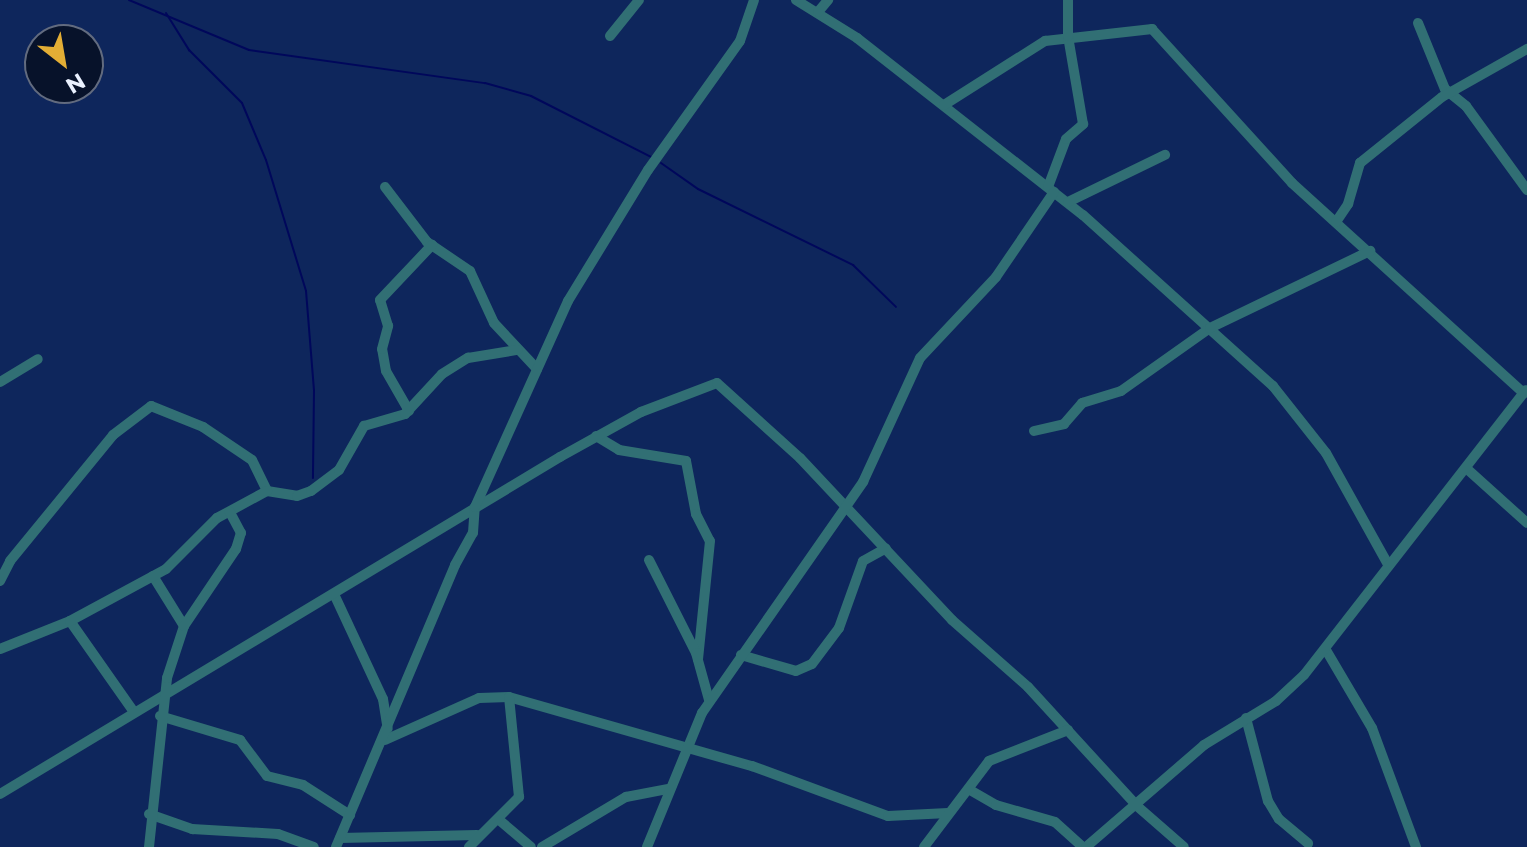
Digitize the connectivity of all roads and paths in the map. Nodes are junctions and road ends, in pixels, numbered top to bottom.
1 (639, 0) edge
2 (754, 0) edge
3 (796, 0) edge
4 (828, 0) edge
5 (1068, 0) edge
6 (818, 12) junction
7 (1418, 23) dead end
8 (610, 36) dead end
9 (1068, 36) junction
10 (1527, 49) edge
11 (1450, 92) junction
12 (944, 105) junction
13 (1165, 155) dead end
14 (385, 187) dead end
15 (1051, 190) junction
16 (1527, 190) edge
17 (1068, 202) junction
18 (1336, 222) junction
19 (432, 245) junction
20 (1370, 251) junction
21 (1210, 328) junction
22 (517, 350) junction
23 (38, 359) dead end
24 (537, 369) junction
25 (0, 382) edge
26 (1524, 394) edge
27 (409, 411) junction
28 (1034, 431) dead end
29 (596, 436) junction
30 (1466, 468) junction
31 (267, 491) junction
32 (475, 507) junction
33 (846, 507) junction
34 (230, 512) junction
35 (1527, 523) edge
36 (886, 548) junction
37 (649, 560) dead end
38 (1389, 566) junction
39 (153, 576) junction
40 (0, 581) edge
41 (334, 594) junction
42 (70, 621) junction
43 (184, 626) junction
44 (0, 649) edge
45 (1326, 650) junction
46 (741, 655) junction
47 (698, 659) junction
48 (164, 694) junction
49 (509, 697) junction
50 (709, 700) junction
51 (134, 712) junction
52 (160, 716) junction
53 (1246, 718) junction
54 (1068, 730) junction
55 (387, 736) junction
56 (683, 749) junction
57 (668, 789) junction
58 (970, 790) junction
59 (0, 794) edge
60 (1137, 806) junction
61 (948, 813) junction
62 (149, 814) junction
63 (350, 815) junction
64 (498, 819) junction
65 (477, 835) junction
66 (338, 843) edge
67 (1308, 843) dead end
68 (149, 847) edge
69 (314, 847) edge
70 (469, 847) edge
71 (531, 847) edge
72 (542, 847) edge
73 (647, 847) edge
74 (924, 847) edge
75 (1085, 847) edge
76 (1184, 847) edge
77 (1416, 847) edge

1 - 8 street
2 - 24 street
3 - 6 street
4 - 6 street
5 - 9 street
6 - 12 street
7 - 11 street
9 - 12 street
9 - 15 street
9 - 18 street
10 - 11 street
11 - 16 street
11 - 18 street
12 - 15 street
13 - 17 street
14 - 19 street
15 - 17 street
15 - 33 street
17 - 21 street
18 - 20 street
19 - 22 street
19 - 27 street
20 - 21 street
20 - 26 street
21 - 28 street
21 - 38 street
22 - 24 street
22 - 27 street
23 - 25 street
24 - 32 street
26 - 30 street
27 - 31 street
29 - 32 street
29 - 33 street
29 - 47 street
30 - 35 street
30 - 38 street
31 - 34 street
31 - 40 street
32 - 41 street
32 - 55 street
33 - 36 street
33 - 46 street
34 - 39 street
34 - 43 street
36 - 46 street
36 - 54 street
37 - 47 street
38 - 45 street
39 - 42 street
39 - 43 street
41 - 48 street
41 - 55 street
42 - 44 street
42 - 51 street
43 - 48 street
45 - 53 street
45 - 77 street
46 - 50 street
47 - 50 street
48 - 51 street
48 - 52 street
49 - 55 street
49 - 56 street
49 - 64 street
50 - 56 street
51 - 59 street
52 - 62 street
52 - 63 street
53 - 60 street
53 - 67 street
54 - 58 street
54 - 60 street
55 - 63 street
56 - 57 street
56 - 61 street
57 - 72 street
57 - 73 street
58 - 61 street
58 - 75 street
60 - 75 street
60 - 76 street
61 - 74 street
62 - 68 street
62 - 69 street
63 - 66 street
64 - 65 street
64 - 71 street
65 - 66 street
65 - 70 street

